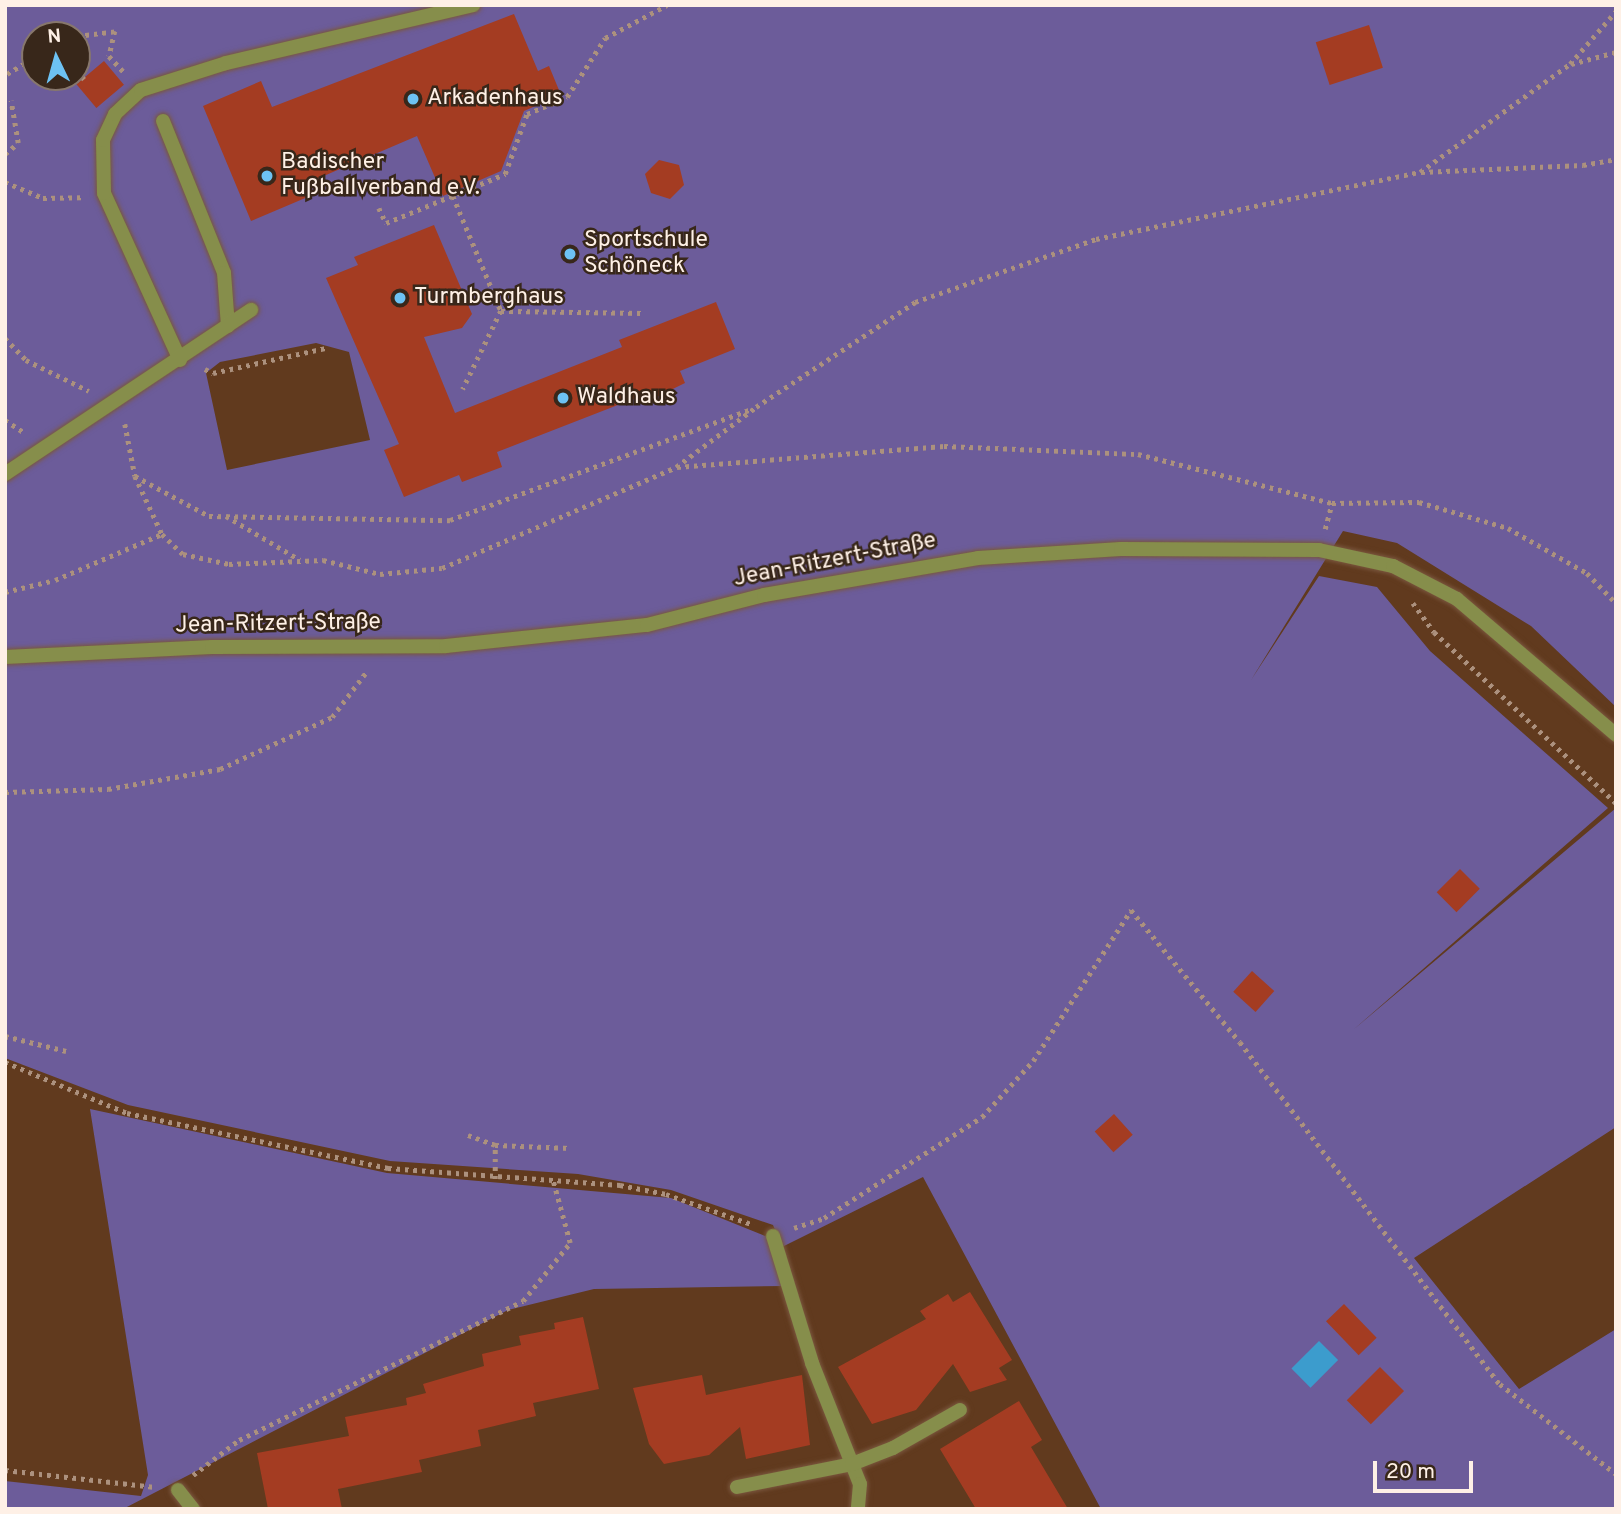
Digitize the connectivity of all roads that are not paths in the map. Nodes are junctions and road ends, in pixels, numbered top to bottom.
1 (473, 5) edge
2 (163, 121) dead end
3 (251, 310) dead end
4 (228, 326) junction
5 (180, 360) junction
6 (5, 474) edge
7 (5, 657) edge
8 (1616, 735) edge
9 (773, 1236) road end
10 (960, 1410) dead end
11 (852, 1464) junction
12 (737, 1487) dead end
13 (178, 1490) road end
14 (193, 1509) edge
15 (858, 1509) edge

1 - 5 street
2 - 4 street
3 - 4 street
4 - 5 street
5 - 6 street
7 - 8 street, Jean-Ritzert-Straße
9 - 11 street
10 - 11 street
11 - 12 street
11 - 15 street
13 - 14 street

